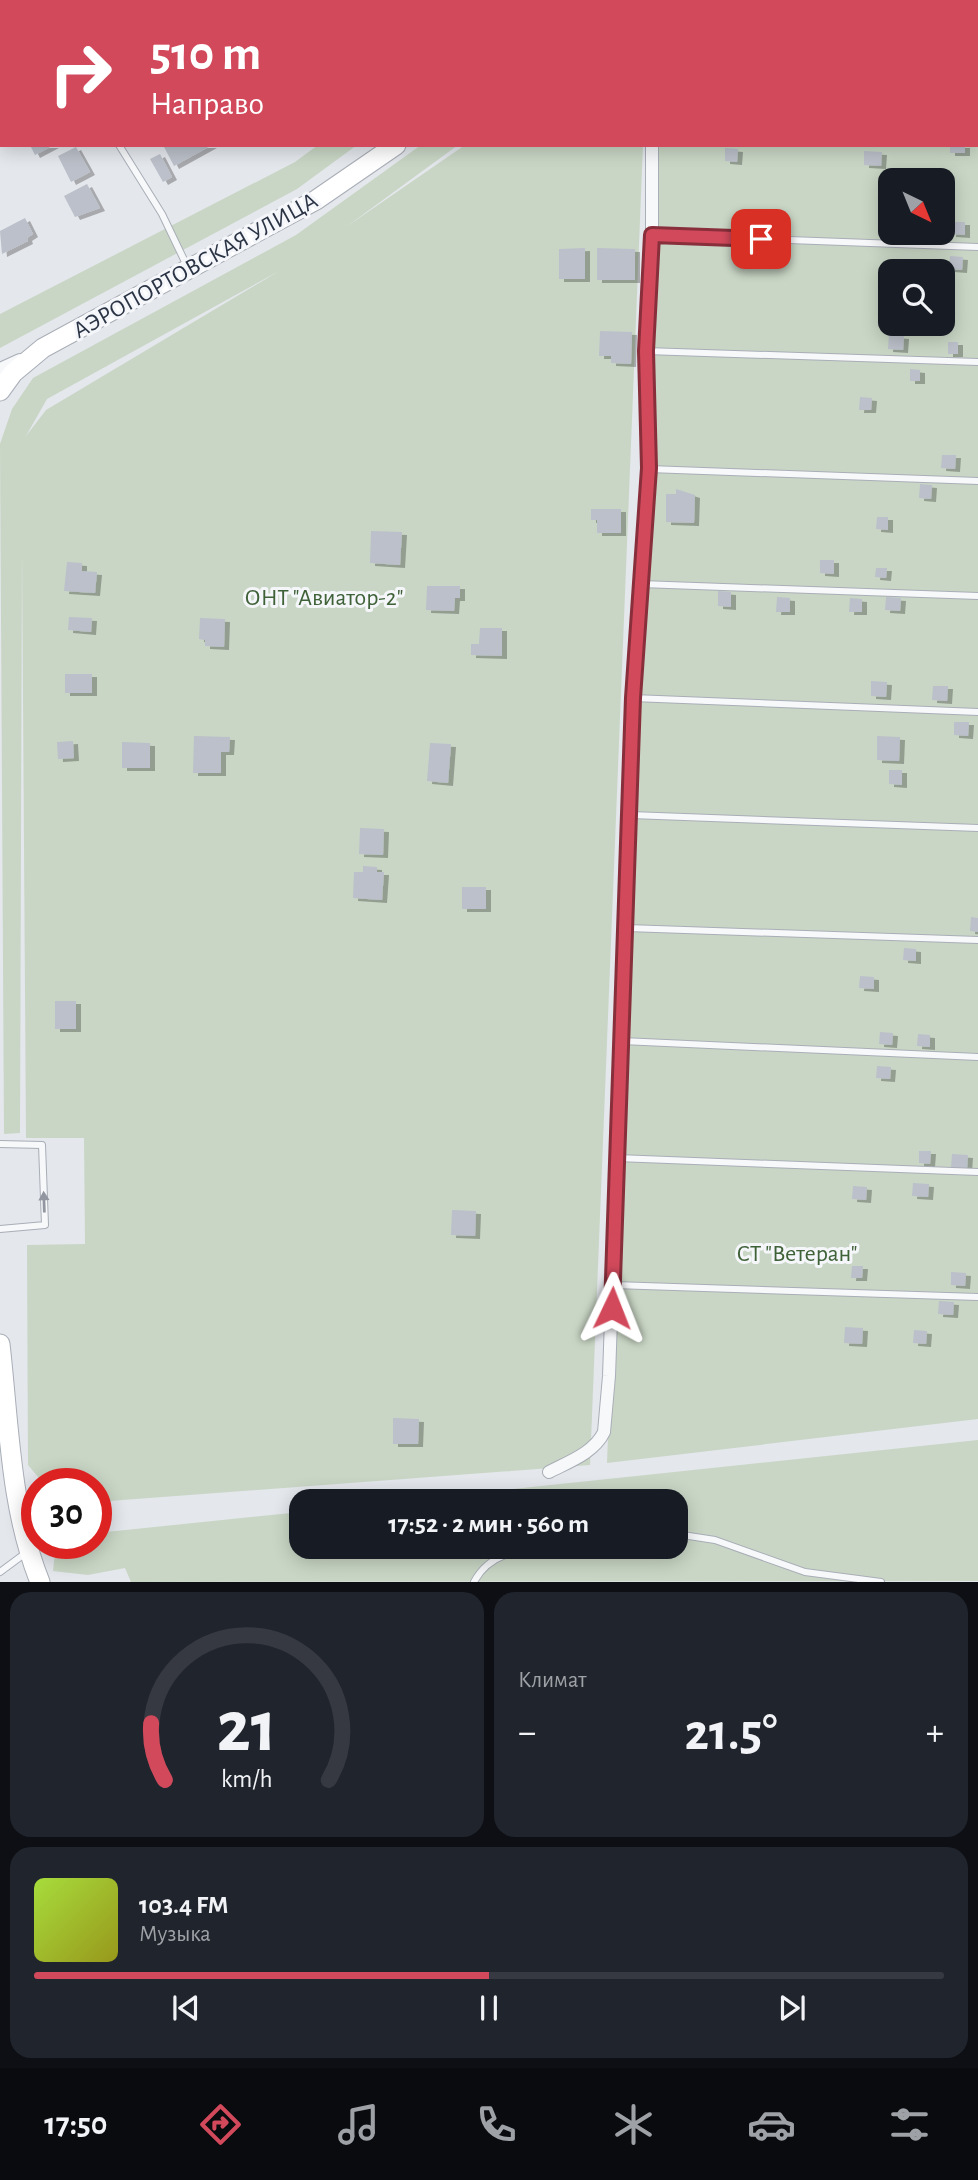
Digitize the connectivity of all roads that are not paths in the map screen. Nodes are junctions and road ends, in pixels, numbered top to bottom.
1 (120, 147) edge
2 (393, 147) edge
3 (652, 147) edge
4 (652, 235) junction
5 (978, 247) edge
6 (189, 271) junction
7 (43, 348) junction
8 (646, 351) junction
9 (978, 362) edge
10 (0, 369) edge
11 (0, 391) edge
12 (649, 468) junction
13 (978, 481) edge
14 (641, 584) junction
15 (978, 596) edge
16 (633, 698) junction
17 (978, 712) edge
18 (631, 815) junction
19 (978, 828) edge
20 (627, 928) junction
21 (978, 940) edge
22 (622, 1041) junction
23 (978, 1057) edge
24 (0, 1144) edge
25 (617, 1158) junction
26 (978, 1172) edge
27 (0, 1229) edge
28 (614, 1285) junction
29 (978, 1297) edge
30 (0, 1344) edge
31 (549, 1472) dead end
32 (21, 1504) edge
33 (688, 1536) edge
34 (21, 1557) edge
35 (32, 1559) edge
36 (496, 1559) edge
37 (0, 1573) edge
38 (40, 1581) edge
39 (474, 1581) edge
40 (881, 1581) edge

1 - 6 lane
2 - 6 street, АЭРОПОРТОВСКАЯ УЛИЦА
3 - 4 street
4 - 5 lane
4 - 8 street
6 - 7 street, АЭРОПОРТОВСКАЯ УЛИЦА
7 - 10 street
7 - 11 street, АЭРОПОРТОВСКАЯ УЛИЦА
8 - 9 lane
8 - 12 street
12 - 13 lane
12 - 14 street
14 - 15 lane
14 - 16 street
16 - 17 lane
16 - 18 street
18 - 19 lane
18 - 20 street
20 - 21 lane
20 - 22 street
22 - 23 lane
22 - 25 street
27 -> 24 lane
25 - 26 lane
25 - 28 street
28 - 29 lane
28 - 31 street
30 - 32 street
33 - 40 lane
34 - 37 lane
35 - 38 street
36 - 39 lane

